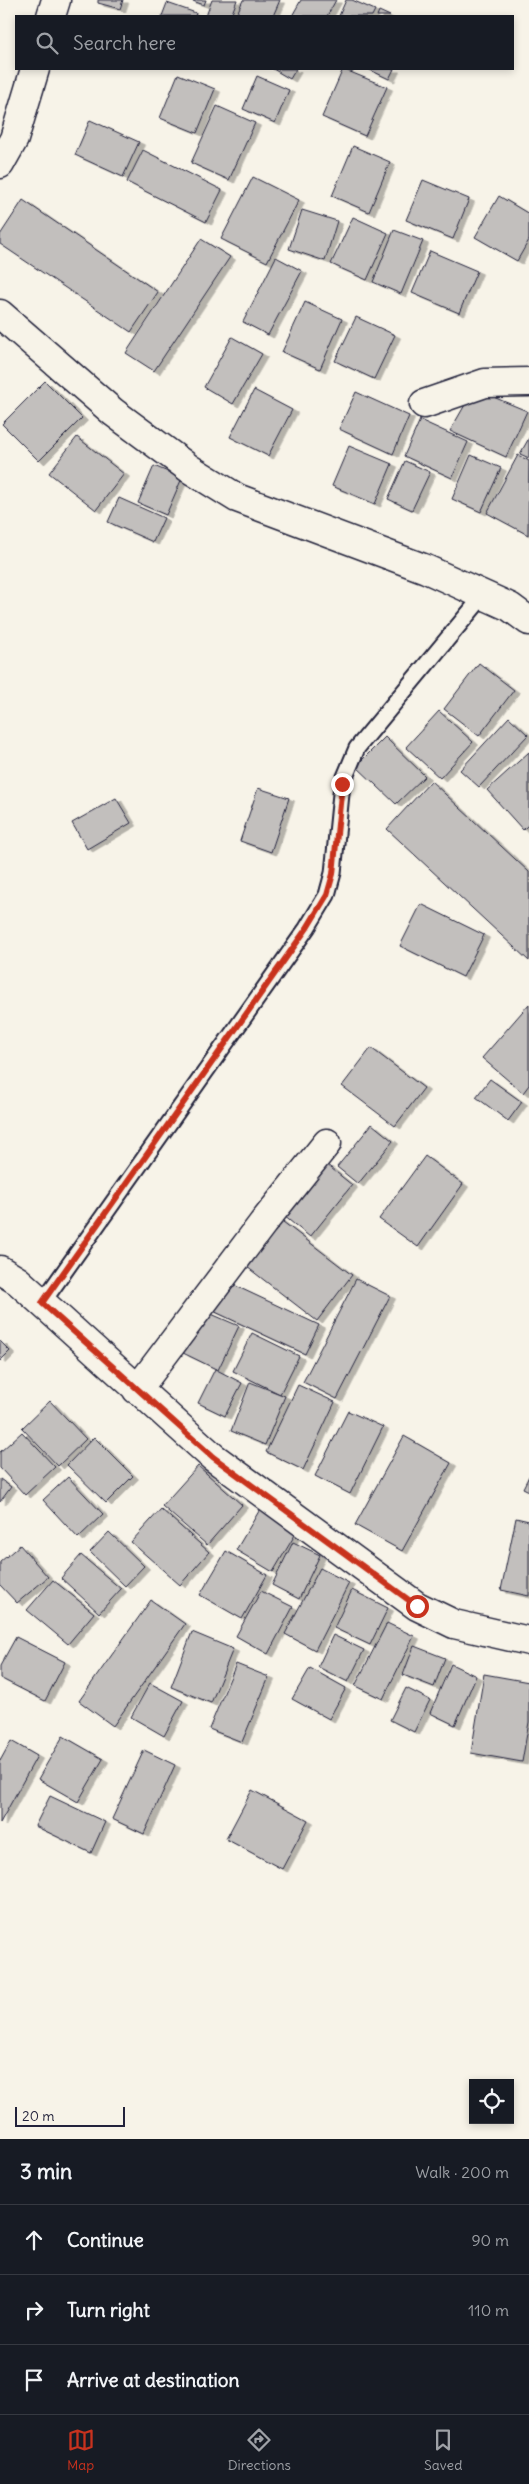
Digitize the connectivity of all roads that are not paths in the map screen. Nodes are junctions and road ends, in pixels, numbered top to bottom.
1 (56, 0) edge
2 (51, 15) edge
3 (35, 70) edge
4 (0, 164) edge
5 (0, 314) edge
6 (529, 382) edge
7 (424, 404) dead end
8 (482, 596) junction
9 (529, 621) edge
10 (327, 1143) dead end
11 (0, 1270) edge
12 (42, 1303) junction
13 (137, 1390) junction
14 (529, 1641) edge

1 - 2 street
3 - 4 street
5 - 8 street
6 - 7 street
8 - 9 street
8 - 12 lane
10 - 13 street
11 - 12 street
12 - 13 street
13 - 14 street

